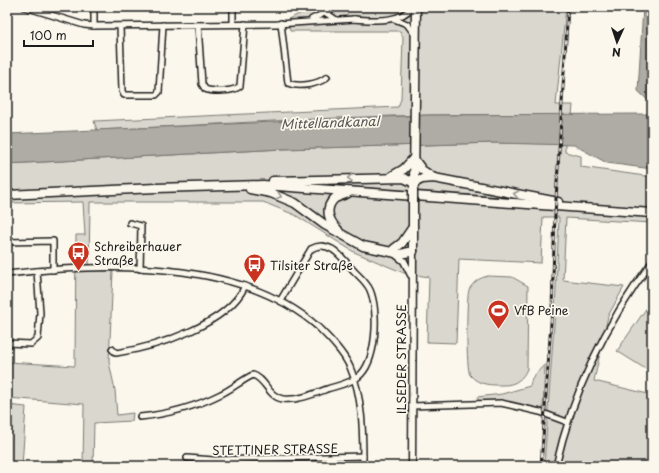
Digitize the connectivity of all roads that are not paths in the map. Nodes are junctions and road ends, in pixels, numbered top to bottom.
1 (25, 7) edge
2 (94, 7) edge
3 (233, 7) edge
4 (337, 7) edge
5 (412, 7) edge
6 (416, 7) edge
7 (326, 14) junction
8 (355, 19) junction
9 (393, 19) junction
10 (303, 22) junction
11 (233, 24) junction
12 (245, 24) junction
13 (281, 24) junction
14 (163, 25) junction
15 (198, 25) junction
16 (94, 26) junction
17 (120, 26) junction
18 (416, 38) junction
19 (327, 77) dead end
20 (414, 158) junction
21 (389, 177) junction
22 (434, 178) junction
23 (240, 185) junction
24 (228, 186) junction
25 (414, 186) junction
26 (370, 192) junction
27 (7, 195) edge
28 (596, 209) junction
29 (652, 213) edge
30 (130, 224) dead end
31 (413, 226) junction
32 (344, 236) junction
33 (7, 242) edge
34 (392, 251) junction
35 (413, 251) junction
36 (652, 262) edge
37 (140, 269) junction
38 (53, 270) junction
39 (37, 271) junction
40 (7, 274) edge
41 (412, 279) junction
42 (245, 286) junction
43 (280, 301) junction
44 (7, 343) edge
45 (112, 349) dead end
46 (354, 380) junction
47 (412, 406) junction
48 (140, 418) dead end
49 (567, 422) junction
50 (363, 456) junction
51 (187, 458) dead end
52 (363, 466) edge
53 (412, 466) edge
54 (556, 466) edge

1 - 16 street
2 - 16 street
3 - 11 street
4 - 7 street
5 - 9 street
6 - 18 main road
7 - 8 street
7 - 10 street
8 - 9 street
8 - 10 street
9 - 18 street
10 - 13 street
11 - 12 street
11 - 15 street
12 - 13 street
12 - 15 street
13 - 19 street
14 - 15 street
14 - 17 street
14 - 17 street
16 - 17 street
18 - 20 main road
20 - 21 main road
20 - 22 main road
20 - 25 main road
21 -> 23 main road
21 - 25 main road
22 - 25 main road
28 -> 22 main road
23 - 24 main road
23 - 26 main road
24 - 27 main road
24 -> 32 main road
25 - 31 main road, bridge
26 - 28 main road
26 - 32 main road
28 - 29 main road
30 - 37 street
31 - 34 main road
31 - 35 main road
32 - 34 main road
33 - 38 street
34 - 35 main road
34 - 41 street
35 - 41 street, ILSEDER STRASSE
36 - 49 street
37 - 38 street
37 - 42 street
38 - 39 street
39 - 40 street
39 - 44 street
41 - 47 street, ILSEDER STRASSE
42 - 43 street
42 - 45 street
43 - 46 street
43 - 46 street
46 - 48 street
46 - 50 street
47 - 49 street
47 - 53 street, ILSEDER STRASSE
49 - 54 street
50 - 51 street, STETTINER STRASSE
50 - 52 street

